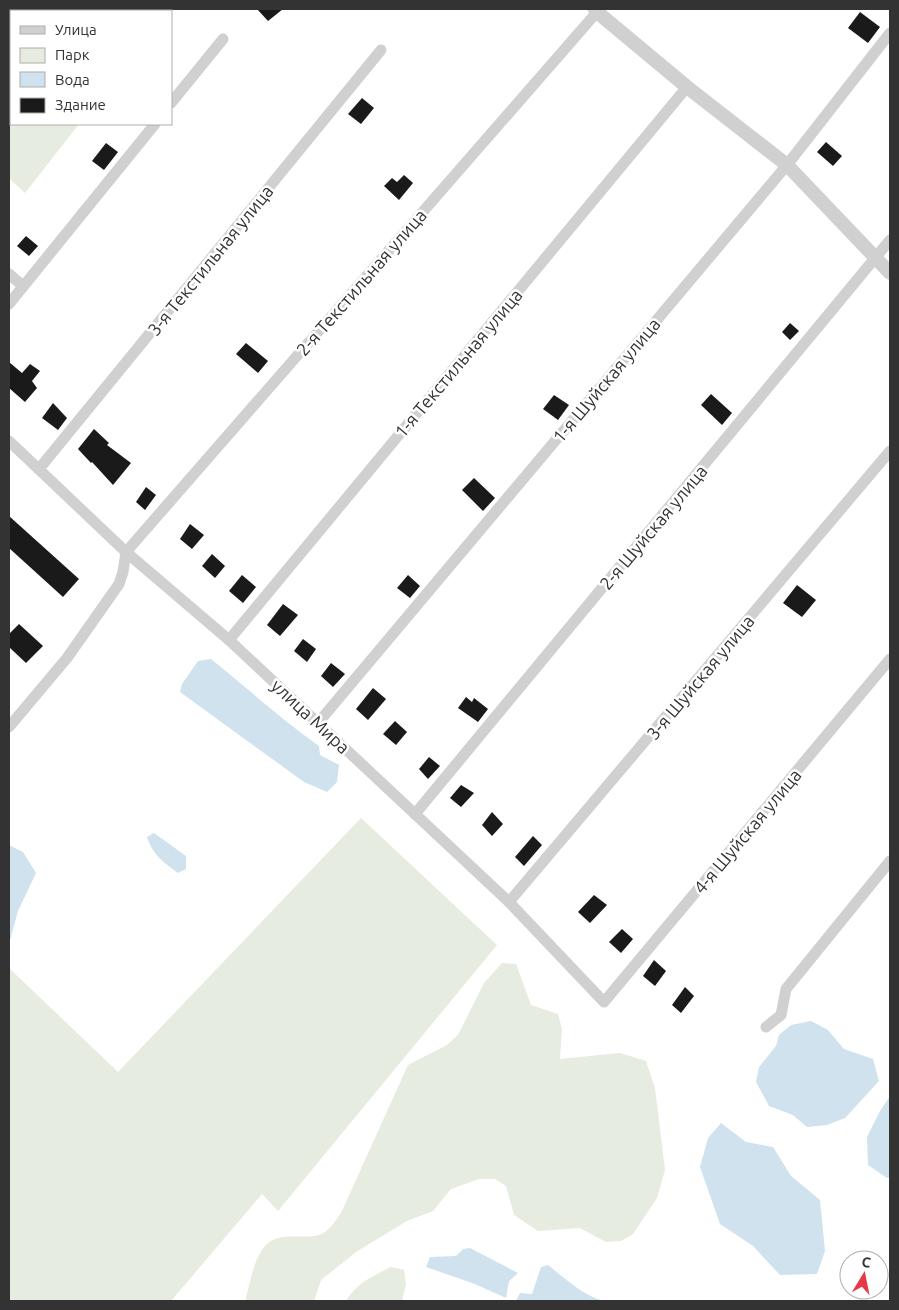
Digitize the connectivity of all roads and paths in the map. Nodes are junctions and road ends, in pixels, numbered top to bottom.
1 (595, 10) edge
2 (890, 33) edge
3 (223, 39) dead end
4 (380, 50) dead end
5 (687, 87) junction
6 (172, 102) edge
7 (153, 125) edge
8 (786, 165) junction
9 (890, 240) edge
10 (875, 258) junction
11 (890, 273) edge
12 (9, 274) edge
13 (23, 286) junction
14 (9, 304) edge
15 (9, 441) edge
16 (890, 451) edge
17 (39, 469) junction
18 (126, 552) junction
19 (229, 640) junction
20 (890, 659) edge
21 (318, 723) junction
22 (9, 726) edge
23 (416, 814) junction
24 (890, 861) edge
25 (509, 902) junction
26 (604, 1002) joint
27 (766, 1026) dead end

1 - 5 street
1 - 18 street, 2-я Текстильная улица
2 - 8 street, 1-я Шуйская улица
3 - 6 street
4 - 17 street, 3-я Текстильная улица
5 - 8 street
5 - 19 street, 1-я Текстильная улица
7 - 13 street
8 - 10 street
8 - 21 street, 1-я Шуйская улица
9 - 10 street, 2-я Шуйская улица
10 - 11 street
10 - 23 street, 2-я Шуйская улица
12 - 13 street
13 - 14 street
15 - 17 street, улица Мира
16 - 25 street, 3-я Шуйская улица
17 - 18 street, улица Мира
18 - 19 street, улица Мира
18 - 22 street
19 - 21 street, улица Мира
20 - 26 street, 4-я Шуйская улица
21 - 23 street, улица Мира
23 - 25 street, улица Мира
24 - 27 street
25 - 26 street, улица Мира

